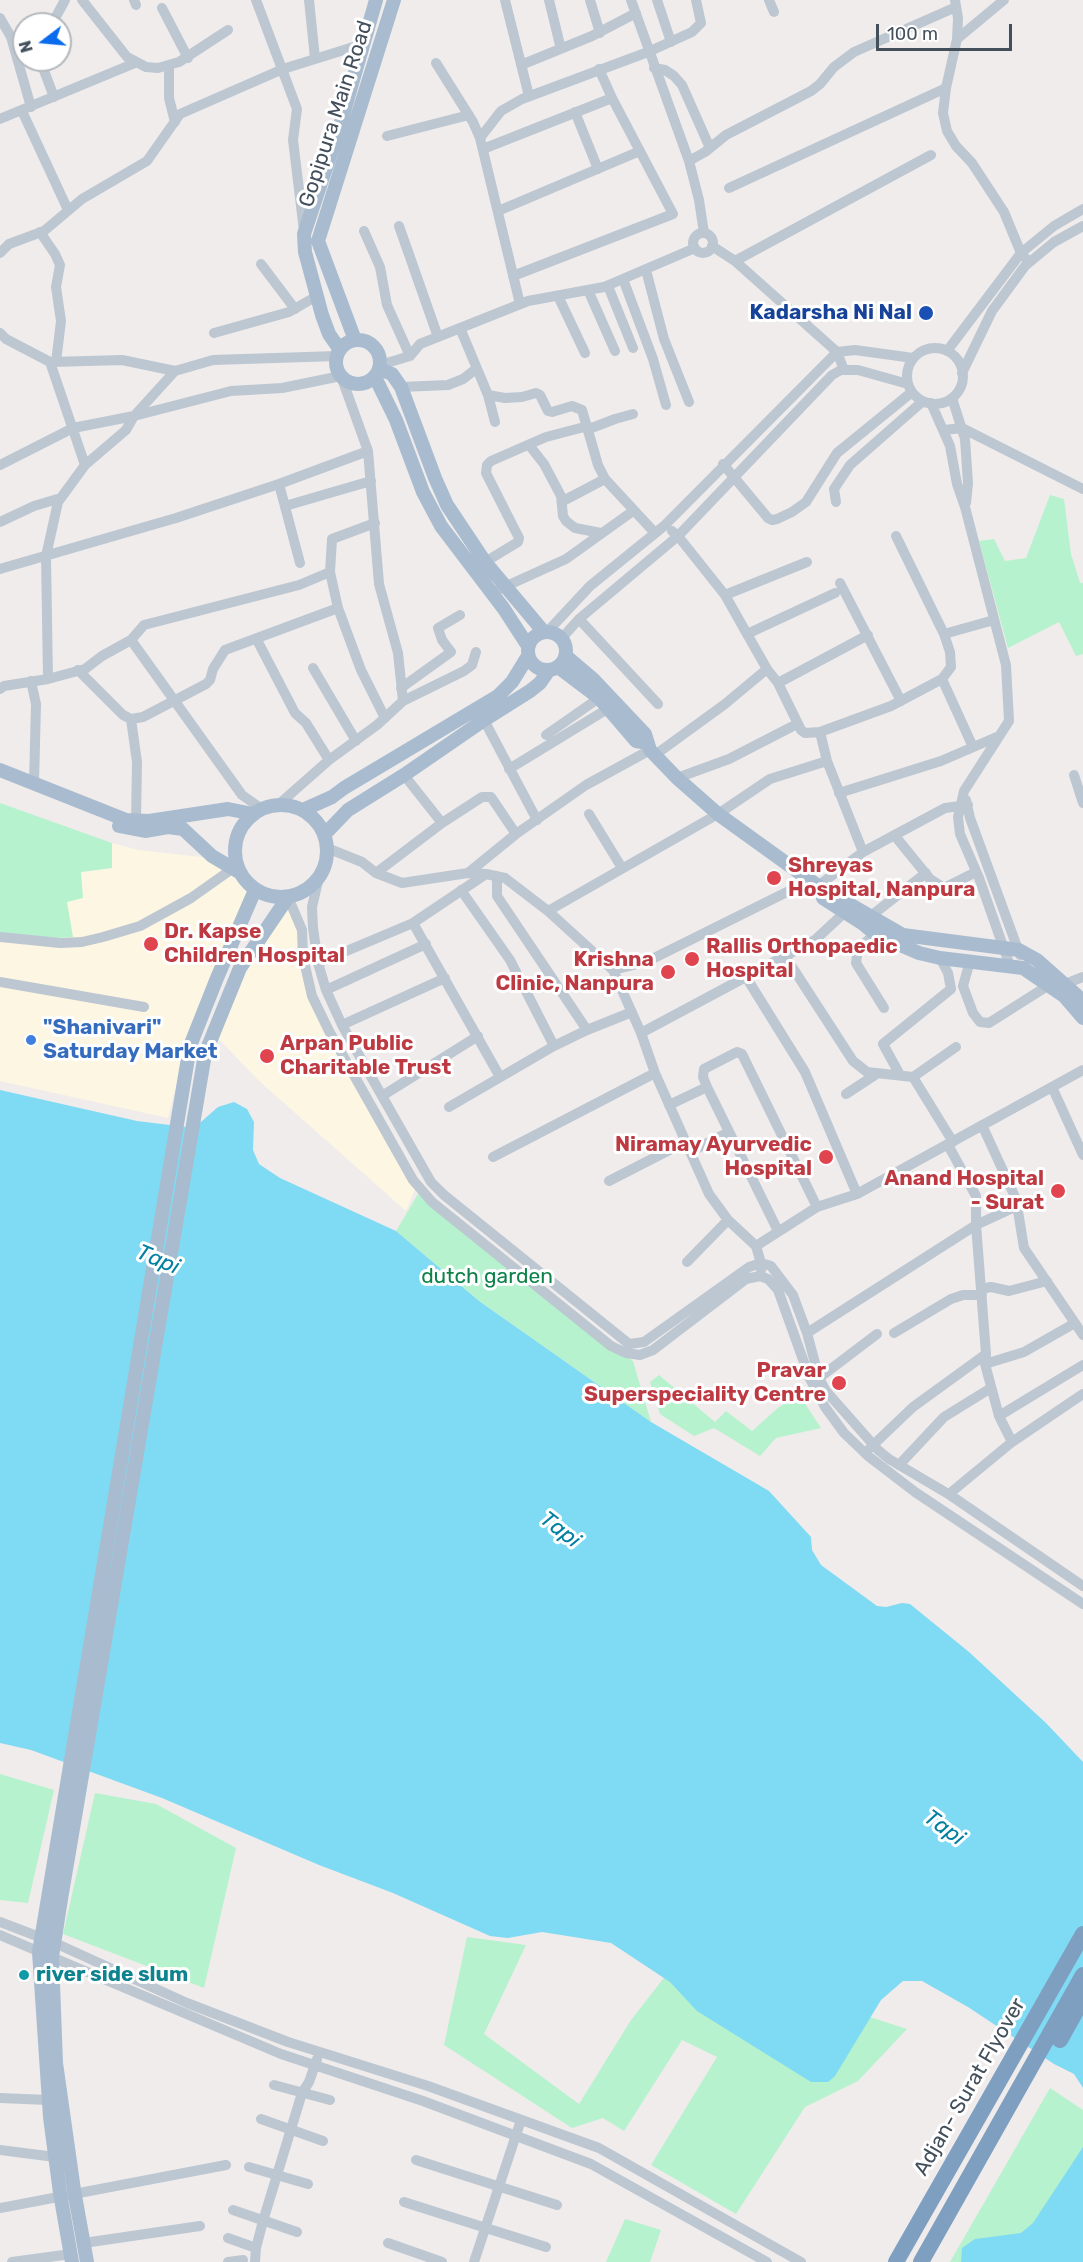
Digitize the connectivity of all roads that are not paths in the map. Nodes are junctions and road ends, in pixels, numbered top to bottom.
1 (82, 0) edge
2 (256, 0) edge
3 (309, 0) edge
4 (376, 0) edge
5 (394, 0) edge
6 (505, 0) edge
7 (549, 0) edge
8 (590, 0) edge
9 (631, 0) edge
10 (657, 0) edge
11 (696, 0) edge
12 (769, 0) edge
13 (1004, 0) edge
14 (955, 4) edge
15 (162, 8) dead end
16 (774, 12) dead end
17 (636, 13) junction
18 (0, 18) edge
19 (228, 30) dead end
20 (600, 33) junction
21 (957, 39) junction
22 (670, 42) junction
23 (363, 44) junction
24 (561, 49) junction
25 (648, 52) junction
26 (188, 58) junction
27 (315, 58) junction
28 (135, 63) junction
29 (436, 63) dead end
30 (520, 65) junction
31 (169, 66) junction
32 (654, 68) junction
33 (283, 69) junction
34 (599, 69) junction
35 (45, 72) edge
36 (946, 88) junction
37 (529, 96) junction
38 (54, 97) junction
39 (612, 98) junction
40 (26, 109) junction
41 (574, 112) junction
42 (469, 115) junction
43 (0, 120) edge
44 (175, 122) junction
45 (387, 136) dead end
46 (480, 138) junction
47 (710, 148) junction
48 (483, 149) junction
49 (640, 151) junction
50 (931, 154) dead end
51 (689, 161) junction
52 (598, 169) junction
53 (729, 188) dead end
54 (1083, 209) edge
55 (68, 210) junction
56 (498, 211) junction
57 (399, 226) dead end
58 (1083, 226) edge
59 (364, 231) dead end
60 (40, 232) junction
61 (704, 233) junction
62 (304, 234) junction
63 (318, 241) junction
64 (712, 246) junction
65 (695, 248) junction
66 (0, 253) edge
67 (1021, 253) junction
68 (735, 261) junction
69 (1029, 262) junction
70 (261, 264) dead end
71 (646, 270) junction
72 (513, 276) junction
73 (623, 279) junction
74 (608, 286) junction
75 (588, 290) junction
76 (317, 296) junction
77 (558, 296) junction
78 (520, 304) junction
79 (295, 309) junction
80 (460, 328) junction
81 (0, 333) edge
82 (214, 333) dead end
83 (438, 337) junction
84 (355, 340) junction
85 (633, 348) dead end
86 (615, 351) dead end
87 (947, 351) junction
88 (837, 352) junction
89 (338, 353) junction
90 (585, 353) dead end
91 (410, 356) junction
92 (913, 358) junction
93 (53, 362) junction
94 (476, 369) junction
95 (378, 370) junction
96 (844, 370) junction
97 (175, 371) junction
98 (962, 373) junction
99 (341, 376) junction
100 (401, 387) junction
101 (910, 388) junction
102 (488, 395) junction
103 (952, 398) junction
104 (689, 402) dead end
105 (927, 402) junction
106 (666, 405) dead end
107 (633, 414) dead end
108 (134, 417) junction
109 (495, 422) dead end
110 (589, 427) junction
111 (73, 428) junction
112 (962, 428) junction
113 (944, 430) junction
114 (529, 445) junction
115 (368, 452) junction
116 (723, 464) junction
117 (0, 465) edge
118 (86, 465) junction
119 (734, 477) junction
120 (604, 479) junction
121 (371, 481) junction
122 (279, 484) junction
123 (1083, 489) edge
124 (60, 498) junction
125 (563, 501) junction
126 (836, 502) dead end
127 (285, 506) junction
128 (965, 507) junction
129 (633, 512) junction
130 (0, 522) edge
131 (375, 523) junction
132 (659, 529) junction
133 (601, 533) junction
134 (678, 536) junction
135 (896, 536) dead end
136 (46, 556) junction
137 (485, 562) junction
138 (807, 562) dead end
139 (300, 563) dead end
140 (0, 569) edge
141 (330, 572) junction
142 (505, 587) junction
143 (491, 593) junction
144 (725, 595) junction
145 (338, 608) junction
146 (460, 615) dead end
147 (579, 619) junction
148 (994, 620) junction
149 (545, 631) junction
150 (747, 634) junction
151 (944, 634) junction
152 (868, 635) junction
153 (562, 638) junction
154 (131, 640) junction
155 (257, 640) junction
156 (528, 651) junction
157 (476, 652) dead end
158 (558, 664) junction
159 (314, 668) dead end
160 (767, 669) junction
161 (78, 670) junction
162 (48, 679) junction
163 (942, 679) junction
164 (31, 681) junction
165 (778, 683) junction
166 (401, 688) junction
167 (0, 689) edge
168 (403, 701) junction
169 (901, 701) junction
170 (176, 702) junction
171 (604, 703) junction
172 (658, 704) dead end
173 (385, 718) junction
174 (131, 719) junction
175 (484, 720) junction
176 (797, 724) junction
177 (820, 732) junction
178 (546, 735) dead end
179 (1000, 735) junction
180 (356, 741) junction
181 (973, 747) junction
182 (651, 749) junction
183 (329, 760) junction
184 (827, 761) junction
185 (509, 769) junction
186 (0, 770) edge
187 (1074, 775) dead end
188 (404, 776) junction
189 (677, 778) junction
190 (0, 780) edge
191 (34, 783) junction
192 (839, 793) junction
193 (1083, 803) edge
194 (278, 805) junction
195 (964, 805) junction
196 (303, 810) junction
197 (258, 811) junction
198 (589, 814) dead end
199 (718, 814) junction
200 (136, 820) junction
201 (537, 820) junction
202 (442, 823) junction
203 (516, 834) junction
204 (895, 836) junction
205 (326, 841) junction
206 (863, 852) junction
207 (622, 868) junction
208 (236, 870) junction
209 (976, 872) junction
210 (376, 873) junction
211 (468, 873) junction
212 (926, 873) junction
213 (491, 875) junction
214 (319, 877) junction
215 (800, 878) junction
216 (818, 886) junction
217 (255, 890) junction
218 (461, 890) junction
219 (288, 897) junction
220 (548, 911) junction
221 (844, 913) junction
222 (866, 920) junction
223 (413, 923) junction
224 (875, 934) junction
225 (0, 937) edge
226 (426, 944) junction
227 (1012, 949) junction
228 (785, 956) junction
229 (940, 958) junction
230 (970, 962) junction
231 (318, 963) junction
232 (1017, 967) junction
233 (613, 970) junction
234 (746, 977) junction
235 (1083, 977) edge
236 (445, 978) junction
237 (0, 982) edge
238 (957, 985) junction
239 (326, 990) junction
240 (1068, 991) edge
241 (144, 1007) dead end
242 (884, 1008) dead end
243 (632, 1012) junction
244 (1083, 1018) edge
245 (342, 1025) junction
246 (587, 1030) junction
247 (641, 1033) junction
248 (477, 1036) junction
249 (555, 1046) junction
250 (956, 1047) dead end
251 (1083, 1070) edge
252 (655, 1073) junction
253 (875, 1075) junction
254 (900, 1075) junction
255 (500, 1077) junction
256 (913, 1077) junction
257 (707, 1087) junction
258 (1052, 1087) junction
259 (846, 1094) dead end
260 (382, 1096) junction
261 (669, 1105) junction
262 (449, 1107) dead end
263 (982, 1125) junction
264 (729, 1132) junction
265 (951, 1144) junction
266 (687, 1147) junction
267 (1083, 1155) edge
268 (493, 1157) dead end
269 (609, 1181) dead end
270 (857, 1194) junction
271 (1017, 1206) junction
272 (817, 1207) junction
273 (728, 1220) junction
274 (976, 1225) junction
275 (778, 1231) junction
276 (756, 1246) junction
277 (687, 1262) dead end
278 (761, 1263) junction
279 (760, 1276) junction
280 (1047, 1281) junction
281 (981, 1292) junction
282 (1075, 1323) junction
283 (807, 1333) junction
284 (894, 1333) dead end
285 (877, 1334) dead end
286 (1083, 1335) edge
287 (985, 1359) junction
288 (1083, 1365) edge
289 (819, 1378) junction
290 (991, 1388) junction
291 (1083, 1394) edge
292 (999, 1416) junction
293 (1012, 1442) junction
294 (873, 1445) junction
295 (865, 1454) junction
296 (899, 1464) junction
297 (949, 1494) junction
298 (1083, 1586) edge
299 (1083, 1604) edge
300 (54, 1898) junction
301 (0, 1922) edge
302 (1083, 1934) edge
303 (0, 1935) edge
304 (40, 1937) junction
305 (55, 1943) junction
306 (39, 1952) junction
307 (1083, 1952) edge
308 (52, 1957) junction
309 (1083, 1975) edge
310 (1083, 1999) edge
311 (319, 2052) junction
312 (315, 2066) junction
313 (274, 2085) dead end
314 (302, 2093) junction
315 (0, 2098) edge
316 (48, 2100) junction
317 (330, 2100) dead end
318 (261, 2119) dead end
319 (521, 2120) junction
320 (290, 2129) junction
321 (516, 2136) junction
322 (323, 2140) dead end
323 (0, 2150) edge
324 (604, 2151) junction
325 (55, 2157) junction
326 (416, 2160) dead end
327 (226, 2165) dead end
328 (249, 2167) dead end
329 (600, 2168) junction
330 (277, 2175) junction
331 (308, 2184) dead end
332 (499, 2186) junction
333 (75, 2194) junction
334 (61, 2197) junction
335 (404, 2202) dead end
336 (557, 2205) dead end
337 (0, 2208) edge
338 (233, 2210) dead end
339 (263, 2221) junction
340 (200, 2226) dead end
341 (485, 2228) junction
342 (297, 2232) dead end
343 (228, 2238) dead end
344 (84, 2243) junction
345 (388, 2243) dead end
346 (546, 2247) dead end
347 (256, 2248) junction
348 (71, 2258) edge
349 (243, 2260) dead end
350 (12, 2262) edge
351 (87, 2262) edge
352 (228, 2262) edge
353 (255, 2262) edge
354 (442, 2262) edge
355 (474, 2262) edge
356 (767, 2262) edge
357 (801, 2262) edge
358 (896, 2262) edge
359 (908, 2262) edge
360 (921, 2262) edge
361 (933, 2262) edge

1 - 28 street
2 - 33 street, Gopipura Main Road
3 - 27 street
4 - 23 main road, Gopipura Main Road
5 - 63 main road, Gopipura Main Road
6 - 30 street
7 - 24 street
8 - 20 street
9 - 17 street
10 - 22 street
11 - 22 street
12 - 16 street
13 - 21 street
14 - 21 street
14 - 47 street
15 - 26 street
17 - 20 street
17 - 25 street
18 - 40 street
19 - 26 street
20 - 24 street
21 - 36 street
22 - 25 street
23 - 27 street
23 - 62 main road, Gopipura Main Road
24 - 30 street
25 - 32 street
25 - 34 street
26 - 31 street
27 - 33 street
28 - 31 street
28 - 38 street
29 - 42 street
30 - 37 street
31 - 44 street
32 - 47 street
32 - 51 street
33 - 44 street
33 - 62 street, Gopipura Main Road
34 - 37 street
34 - 39 street
35 - 38 street
36 - 53 street
36 - 67 street
37 - 46 street
38 - 40 street
39 - 41 street
39 - 49 street
40 - 43 street
40 - 55 street
41 - 48 street
41 - 52 street
42 - 45 street
42 - 46 street
44 - 55 street
46 - 48 street
47 - 51 street
48 - 56 street
49 - 52 street
49 - 72 street
50 - 68 street
51 - 61 street
52 - 56 street
54 - 67 street
55 - 60 street
56 - 72 street
57 - 83 street
58 - 69 street
59 - 91 street
60 - 66 street
60 - 93 street
61 - 64 street
61 - 65 street
62 - 63 street, Gopipura Main Road
62 - 76 main road, Gopipura Main Road
63 - 84 main road, Gopipura Main Road
64 - 65 street
64 - 68 street
65 - 71 street
67 - 69 street
67 - 87 street
68 - 88 street
69 - 98 street
70 - 79 street
71 - 73 street
71 - 104 street
72 - 78 street
73 - 74 street
73 - 106 street
74 - 75 street
74 - 85 street
75 - 77 street
75 - 86 street
76 - 79 street
76 - 89 main road, Gopipura Main Road
77 - 78 street
77 - 90 street
78 - 80 street
79 - 82 street
80 - 83 street
80 - 94 street
81 - 93 street
83 - 91 street
84 - 89 main road
84 - 95 main road
87 - 92 street
87 - 98 street
88 - 92 street
88 - 96 street
88 - 116 street
89 - 97 street
89 - 99 main road
91 - 95 street
92 - 101 street
93 - 97 street
93 - 111 street
94 - 100 street
94 - 102 street
95 - 99 main road
95 - 100 main road
95 - 143 main road
96 - 101 street
96 - 119 street
97 - 108 street
98 - 103 street
99 - 108 street
99 - 115 street
100 - 137 main road
101 - 105 street
101 - 119 street
102 - 109 street
102 - 110 street
103 - 105 street
103 - 112 street
105 - 113 street
105 - 126 street
107 - 110 street
108 - 111 street
108 - 118 street
110 - 114 street
110 - 120 street
111 - 117 street
111 - 118 street
112 - 113 street
112 - 123 street
112 - 128 street
113 - 128 street
114 - 125 street
114 - 137 street
115 - 121 street
115 - 122 street
116 - 119 street
116 - 132 street
118 - 124 street
119 - 134 street
120 - 125 street
120 - 129 street
121 - 127 street
121 - 131 street
122 - 127 street
122 - 136 street
124 - 130 street
124 - 136 street
125 - 133 street
127 - 139 street
128 - 148 street
129 - 132 street
129 - 133 street
131 - 141 street
131 - 166 street
132 - 134 street
132 - 149 street
133 - 142 street
134 - 144 street
134 - 147 street
135 - 151 street
136 - 140 street
136 - 162 street
137 - 142 main road
138 - 144 street
141 - 145 street
141 - 154 street
142 - 143 street
142 - 149 main road
143 - 156 main road
144 - 150 street
145 - 155 street
145 - 173 street
146 - 166 street
147 - 153 street
147 - 172 street
148 - 151 street
148 - 179 street
149 - 153 main road
149 - 156 main road
150 - 152 street
150 - 160 street
151 - 163 street
152 - 165 street
152 - 169 street
153 - 158 main road
154 - 161 street
154 - 170 street
155 - 170 street
155 - 183 street
156 - 158 main road
156 - 196 main road
157 - 168 street
158 - 171 main road
158 - 175 main road
158 - 182 main road
159 - 180 street
160 - 165 street
160 - 182 street
161 - 162 street
161 - 174 street
162 - 164 street
163 - 169 street
163 - 181 street
164 - 167 street
164 - 191 street
165 - 176 street
166 - 168 street
168 - 173 street
169 - 177 street
170 - 174 street
170 - 197 street
171 - 178 street
171 - 182 main road
171 - 185 street
173 - 180 street
174 - 200 street
175 - 185 street
175 - 188 main road
176 - 177 street
176 - 189 street
177 - 184 street
179 - 181 street
179 - 195 street
180 - 183 street
181 - 192 street
182 - 189 main road
182 - 201 street
183 - 194 street
184 - 192 street
184 - 199 street
185 - 201 street
186 - 191 main road
187 - 193 street
188 - 202 street
188 - 205 main road
189 - 199 main road
190 - 208 main road
191 - 200 main road
192 - 206 street
194 - 196 main road
194 - 197 main road
195 - 204 street
195 - 209 street
195 - 227 street
196 - 205 main road
197 - 200 main road
197 - 208 main road
198 - 207 street
199 - 207 street
199 - 215 main road
201 - 203 street
202 - 203 street
202 - 210 street
203 - 211 street
204 - 206 street
204 - 212 street
205 - 210 street
205 - 214 main road
206 - 216 street
207 - 220 street
208 - 217 main road
208 - 225 street
209 - 212 street
209 - 227 street
210 - 211 street
211 - 213 street
212 - 222 street
213 - 218 street
213 - 220 street
213 - 246 street
214 - 219 main road
214 - 231 street
215 - 216 main road
215 - 221 main road
215 - 233 street
216 - 222 main road
217 - 219 main road
217 - 300 main road
218 - 223 street
218 - 249 street
219 - 279 street
219 - 300 main road
220 - 233 street
221 - 222 main road
221 - 228 street
222 - 224 main road
222 - 227 main road
223 - 226 street
223 - 231 street
224 - 229 main road
224 - 242 street
226 - 236 street
226 - 239 street
227 - 232 street
227 - 240 main road
228 - 234 street
228 - 253 street
229 - 230 main road
229 - 238 street
230 - 232 main road
230 - 238 street
231 - 239 street
232 - 240 main road
233 - 243 street
234 - 247 street
234 - 270 street
235 - 240 street
236 - 245 street
236 - 248 street
237 - 241 street
238 - 240 street
238 - 254 street
239 - 245 street
240 - 244 main road
243 - 246 street
243 - 247 street
245 - 260 street
246 - 249 street
247 - 252 street
248 - 255 street
248 - 260 street
249 - 255 street
250 - 256 street
251 - 258 street
252 - 261 street
252 - 268 street
253 - 254 street
253 - 259 street
254 - 256 street
255 - 262 street
256 - 265 street
257 - 261 street
257 - 264 street
257 - 272 street
258 - 263 street
258 - 267 street
260 - 278 street
261 - 266 street
263 - 265 street
263 - 271 street
264 - 266 street
264 - 275 street
265 - 270 street
265 - 274 street
266 - 269 street
266 - 273 street
270 - 272 street
271 - 274 street
271 - 280 street
272 - 275 street
273 - 276 street
273 - 277 street
274 - 281 street
274 - 283 street
275 - 276 street
276 - 278 street
278 - 279 street
278 - 283 street
279 - 295 street
280 - 281 street
280 - 282 street
281 - 284 street
281 - 287 street
282 - 286 street
282 - 287 street
283 - 289 street
285 - 289 street
287 - 290 street
287 - 294 street
288 - 292 street
289 - 294 street
290 - 292 street
290 - 296 street
291 - 293 street
292 - 293 street
293 - 297 street
294 - 295 street
294 - 296 street
295 - 299 street
296 - 297 street
297 - 298 street
300 - 304 main road
300 - 305 main road
301 - 304 street
302 - 358 highway, Adjan- Surat Flyover
303 - 306 street
304 - 305 street
304 - 306 main road
305 - 308 main road
305 - 311 street
306 - 308 street
306 - 316 main road
307 - 359 highway
308 - 312 street
308 - 333 main road
309 - 360 highway
310 - 361 highway
311 - 312 street
311 - 319 street
312 - 314 street
312 - 321 street
313 - 314 street
314 - 317 street
314 - 320 street
315 - 316 street
316 - 325 main road
318 - 320 street
319 - 321 street
319 - 324 street
320 - 322 street
320 - 330 street
321 - 329 street
321 - 332 street
323 - 325 street
324 - 329 street
324 - 357 street
325 - 334 main road
326 - 332 street
327 - 333 street
328 - 330 street
329 - 356 street
330 - 331 street
330 - 339 street
332 - 336 street
332 - 341 street
333 - 334 street
333 - 344 main road
334 - 337 street
334 - 348 main road
335 - 341 street
338 - 339 street
339 - 342 street
339 - 347 street
340 - 344 street
341 - 346 street
341 - 355 street
343 - 347 street
344 - 351 main road
345 - 354 street
347 - 353 street
348 - 350 street
349 - 352 street

